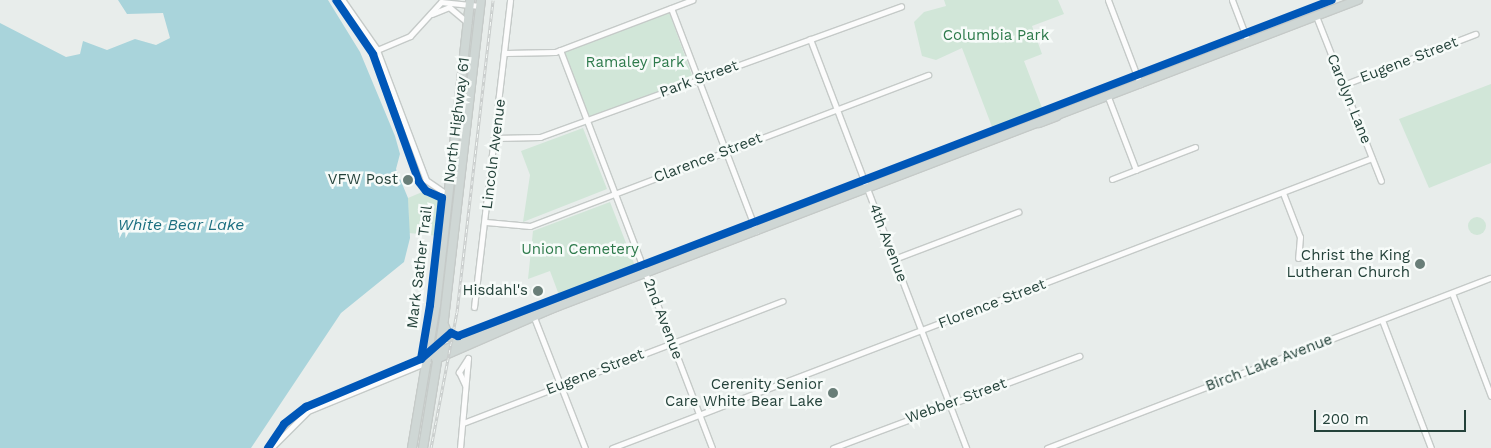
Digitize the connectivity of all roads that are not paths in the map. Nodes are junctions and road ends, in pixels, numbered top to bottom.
1 (342, 0) edge
2 (510, 0) edge
3 (692, 0) edge
4 (1108, 0) edge
5 (1232, 0) edge
6 (1358, 0) edge
7 (470, 3) edge
8 (480, 3) edge
9 (901, 6) dead end
10 (671, 8) junction
11 (432, 14) junction
12 (1316, 16) junction
13 (468, 22) junction
14 (1475, 34) dead end
15 (810, 39) junction
16 (1248, 42) junction
17 (377, 50) junction
18 (560, 50) junction
19 (506, 53) junction
20 (928, 75) dead end
21 (698, 80) junction
22 (1140, 84) junction
23 (1343, 85) junction
24 (1108, 97) junction
25 (838, 109) junction
26 (587, 120) junction
27 (496, 138) junction
28 (1195, 147) dead end
29 (725, 151) junction
30 (1372, 158) junction
31 (1136, 170) junction
32 (1112, 179) dead end
33 (1381, 181) dead end
34 (868, 188) junction
35 (616, 193) junction
36 (1283, 193) junction
37 (448, 195) junction
38 (1018, 212) dead end
39 (486, 222) junction
40 (756, 231) junction
41 (1298, 258) dead end
42 (894, 259) junction
43 (646, 272) junction
44 (1491, 278) edge
45 (1452, 293) junction
46 (783, 301) dead end
47 (560, 305) junction
48 (474, 307) dead end
49 (444, 319) junction
50 (535, 320) junction
51 (1382, 320) junction
52 (921, 331) junction
53 (466, 339) junction
54 (672, 343) junction
55 (438, 354) junction
56 (1079, 356) dead end
57 (427, 359) junction
58 (465, 385) dead end
59 (561, 385) junction
60 (1491, 396) edge
61 (949, 403) junction
62 (699, 415) junction
63 (463, 423) junction
64 (837, 447) edge
65 (272, 448) edge
66 (412, 448) edge
67 (423, 448) edge
68 (460, 448) edge
69 (585, 448) edge
70 (612, 448) edge
71 (712, 448) edge
72 (966, 448) edge
73 (1048, 448) edge
74 (1431, 448) edge

1 - 17 street
2 - 19 street, Lincoln Avenue
3 - 10 street
4 - 22 street
5 - 16 street
6 - 12 main road
7 - 8 street
7 - 11 street
7 - 13 main road, North Highway 61
8 - 49 main road, North Highway 61
9 - 15 street, Park Street
10 - 18 street
10 - 21 street
11 - 13 street
11 - 17 street
12 - 16 main road
12 - 23 street, Carolyn Lane
13 - 37 main road, North Highway 61
14 - 23 street, Eugene Street
15 - 21 street, Park Street
15 - 25 street, 4th Avenue
16 - 22 main road
17 - 37 street
18 - 19 street
18 - 26 street, 2nd Avenue
19 - 27 street, Lincoln Avenue
20 - 25 street, Clarence Street
21 - 26 street, Park Street
21 - 29 street
22 - 24 main road
23 - 30 street, Carolyn Lane
24 - 31 street
24 - 34 main road
25 - 29 street, Clarence Street
25 - 34 street, 4th Avenue
26 - 27 street, Park Street
26 - 35 street, 2nd Avenue
27 - 39 street, Lincoln Avenue
28 - 31 street
29 - 35 street, Clarence Street
29 - 40 street
30 - 33 street, Carolyn Lane
30 - 36 street, Florence Street
31 - 32 street
34 - 40 main road
34 - 42 street, 4th Avenue
35 - 39 street, Clarence Street
35 - 43 street, 2nd Avenue
36 - 41 street
36 - 52 street, Florence Street
37 - 57 main road, North Highway 61
38 - 42 street
39 - 48 street, Lincoln Avenue
40 - 43 main road
42 - 52 street, 4th Avenue
43 - 47 main road
43 - 54 street, 2nd Avenue
44 - 45 street, Birch Lake Avenue
45 - 51 street, Birch Lake Avenue
45 - 60 street
46 - 54 street, Eugene Street
47 - 50 main road
47 - 53 main road
49 - 53 main road
49 - 55 main road, North Highway 61
50 - 55 main road
50 - 59 street
51 - 73 street, Birch Lake Avenue
51 - 74 street
52 - 61 street, 4th Avenue
52 - 62 street, Florence Street
53 - 55 main road
54 - 59 street, Eugene Street
54 - 62 street, 2nd Avenue
55 - 57 main road
55 - 67 main road, North Highway 61
56 - 61 street, Webber Street
57 - 65 street
57 - 66 main road, North Highway 61
58 - 63 street
59 - 63 street, Eugene Street
59 - 69 street
61 - 64 street, Webber Street
61 - 72 street, 4th Avenue
62 - 70 street, Florence Street
62 - 71 street, 2nd Avenue
63 - 68 street

